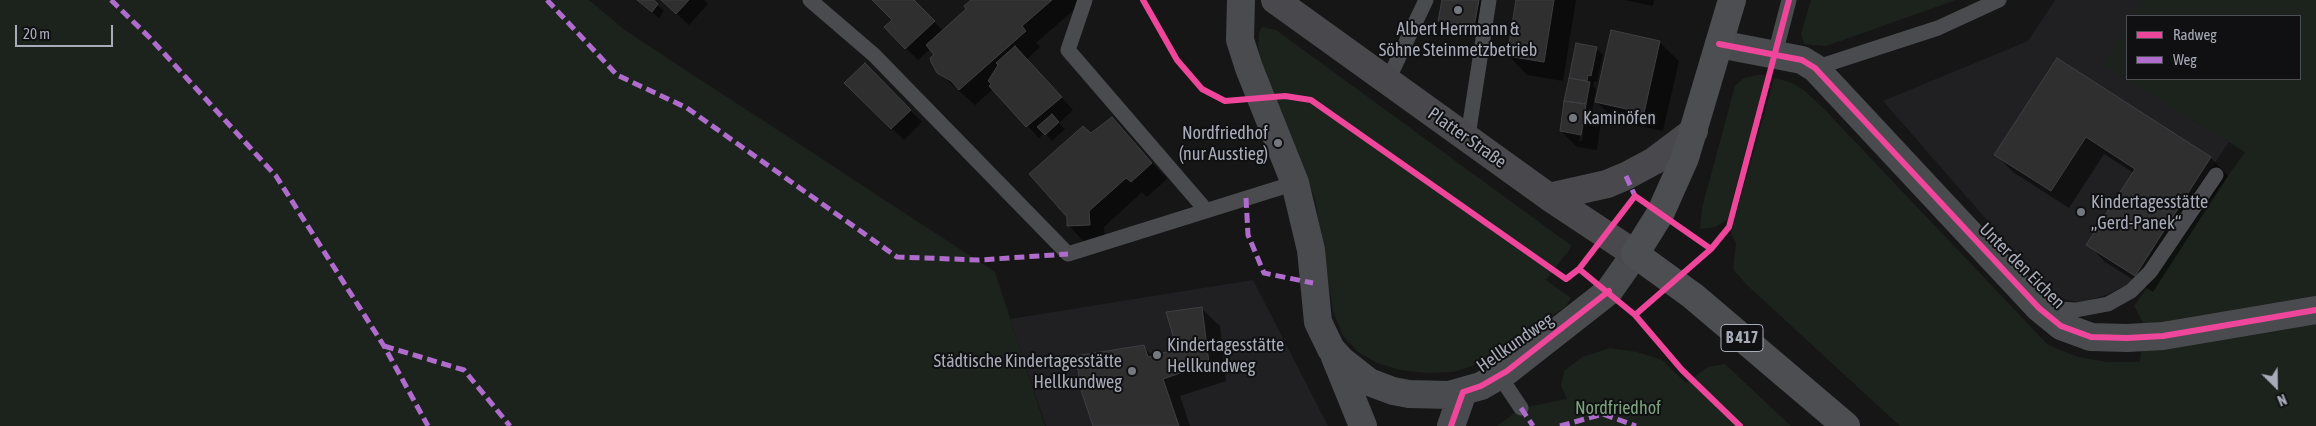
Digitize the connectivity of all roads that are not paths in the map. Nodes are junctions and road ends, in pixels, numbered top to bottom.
1 (810, 0) edge
2 (1085, 0) edge
3 (1241, 0) edge
4 (1275, 0) edge
5 (1426, 0) edge
6 (1489, 0) edge
7 (1732, 0) edge
8 (1789, 0) edge
9 (1999, 0) edge
10 (1302, 10) edge
11 (1719, 44) junction
12 (1775, 54) junction
13 (1815, 68) junction
14 (1387, 82) junction
15 (1694, 131) junction
16 (1468, 136) junction
17 (2216, 174) dead end
18 (1295, 183) junction
19 (1549, 196) junction
20 (1205, 209) junction
21 (1635, 254) junction
22 (2039, 308) junction
23 (2316, 310) edge
24 (1331, 349) junction
25 (1500, 375) junction
26 (1463, 392) junction
27 (1521, 408) dead end
28 (1363, 426) edge
29 (1451, 426) edge
30 (1846, 426) edge

1 - 20 lane
2 - 20 lane
3 - 18 street, Hellkundweg
4 - 10 main road, Platter Straße
5 - 14 lane
6 - 16 lane
7 - 11 main road
8 - 12 lane
9 - 13 lane
10 - 14 main road, Platter Straße
11 - 12 street, Unter den Eichen
11 - 15 main road
12 - 13 street, Unter den Eichen
13 - 22 street, Unter den Eichen
14 - 16 main road, Platter Straße
15 - 19 main road
15 - 21 main road
16 - 19 main road, Platter Straße
17 - 22 lane
18 - 20 lane
18 - 24 street, Hellkundweg
19 - 21 main road, Platter Straße
21 - 25 street, Hellkundweg
21 - 30 main road, B 417
22 - 23 street, Unter den Eichen
24 - 26 street, Hellkundweg
24 - 28 street, Hellkundweg
25 - 26 street, Hellkundweg
25 - 27 lane
26 - 29 street

